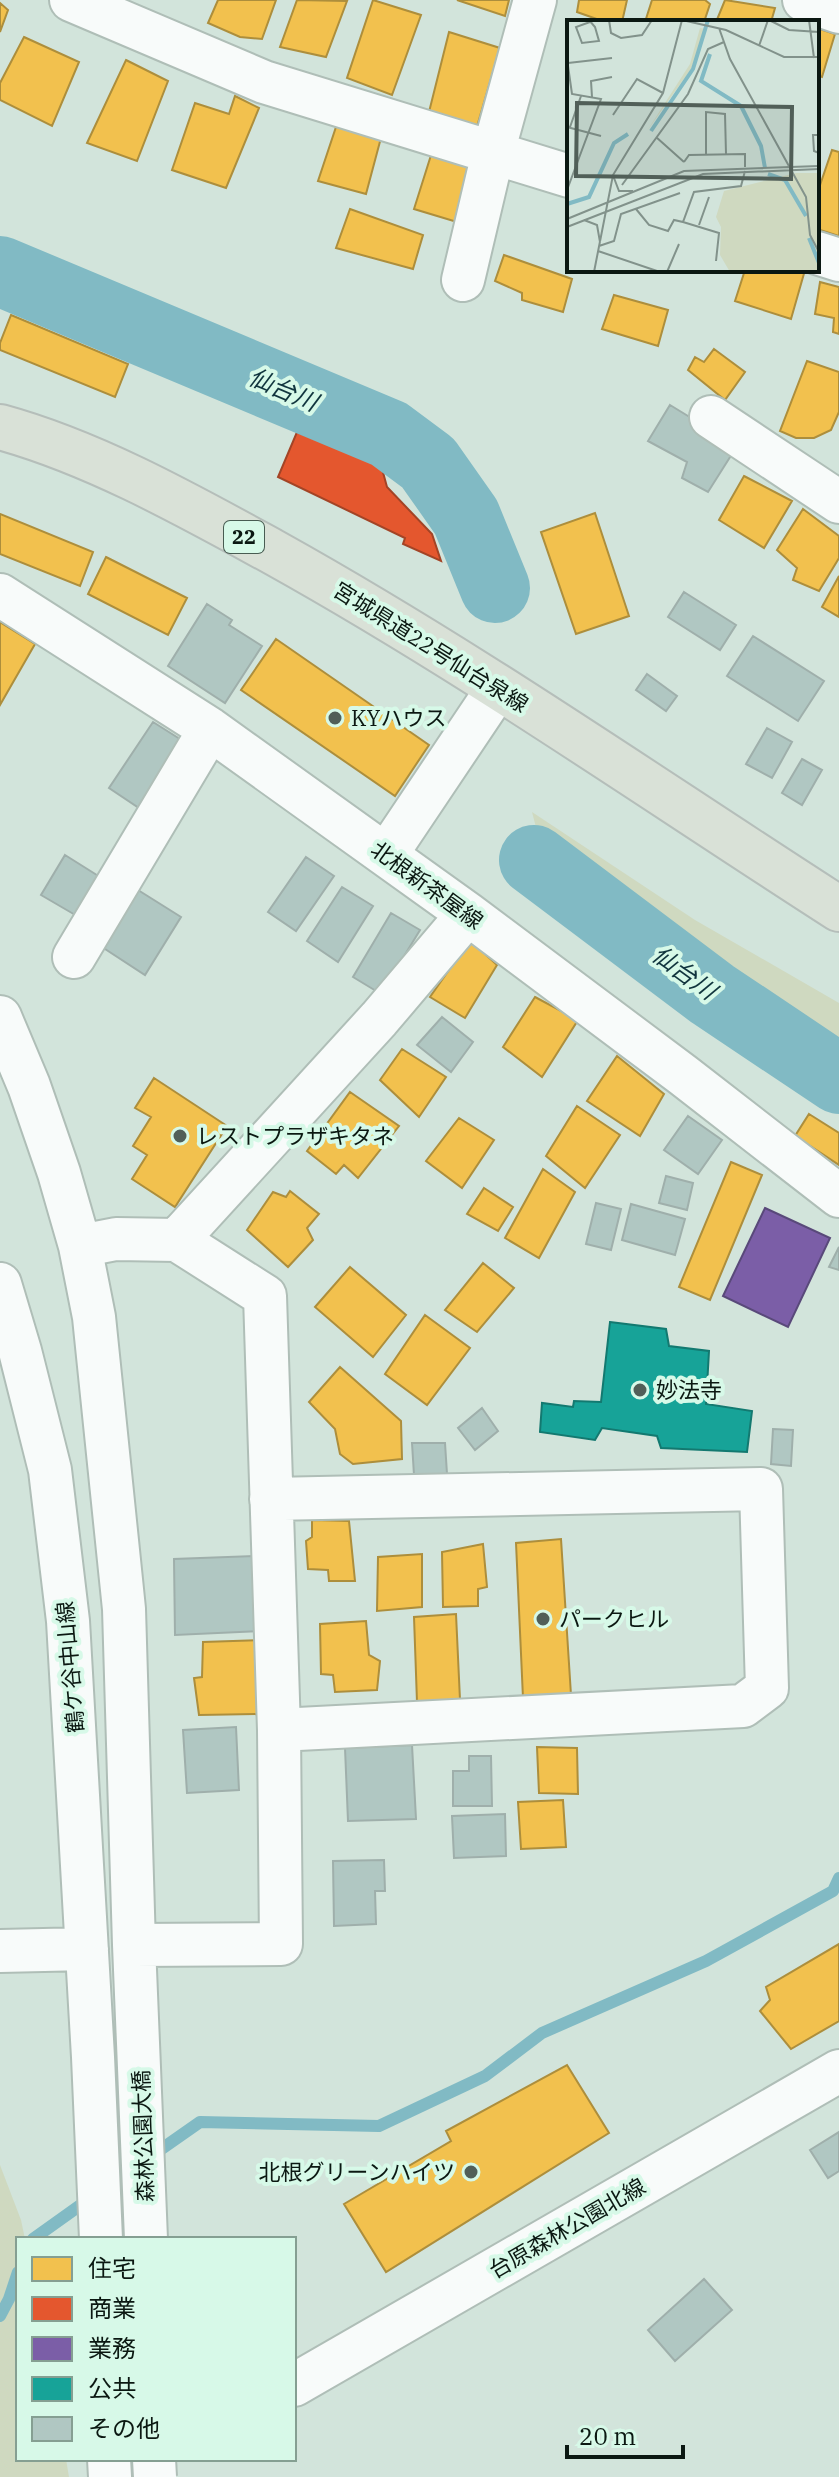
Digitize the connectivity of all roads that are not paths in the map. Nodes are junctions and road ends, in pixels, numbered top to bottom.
1 (71, 0) edge
2 (535, 0) edge
3 (804, 0) edge
4 (839, 12) edge
5 (493, 153) junction
6 (567, 175) edge
7 (819, 254) edge
8 (839, 260) edge
9 (463, 280) dead end
10 (711, 417) dead end
11 (6, 431) edge
12 (839, 502) edge
13 (0, 595) edge
14 (498, 688) junction
15 (210, 729) junction
16 (386, 855) junction
17 (839, 909) edge
18 (468, 914) junction
19 (74, 957) dead end
20 (0, 1017) edge
21 (839, 1196) edge
22 (177, 1240) junction
23 (80, 1246) junction
24 (0, 1284) edge
25 (271, 1499) junction
26 (279, 1730) junction
27 (134, 1945) junction
28 (87, 1949) junction
29 (0, 1951) edge
30 (93, 2057) joint
31 (839, 2071) edge
32 (101, 2237) edge
33 (146, 2237) edge
34 (296, 2384) edge
35 (157, 2461) edge
36 (129, 2477) edge

1 - 5 street
2 - 5 street
3 - 4 street
5 - 6 street
5 - 9 street
7 - 8 street
10 - 12 street
11 - 14 main road, 宮城県道22号仙台泉線 / 22
13 - 15 street, 北根新茶屋線
14 - 16 street
14 - 17 main road, 宮城県道22号仙台泉線 / 22
15 - 16 street, 北根新茶屋線
15 - 19 street
16 - 18 street, 北根新茶屋線
18 - 21 street, 北根新茶屋線
18 - 22 street
20 - 23 street, 森林公園大橋
22 - 23 street
22 - 25 street
23 - 27 street, 森林公園大橋
24 - 28 street, 鶴ケ谷中山線
25 - 26 street
25 - 26 street
26 - 27 street
27 - 33 street, 森林公園大橋
28 - 29 street
28 - 30 street, 鶴ケ谷中山線
30 - 32 street, 森林公園大橋
31 - 34 street, 台原森林公園北線
35 - 36 street

